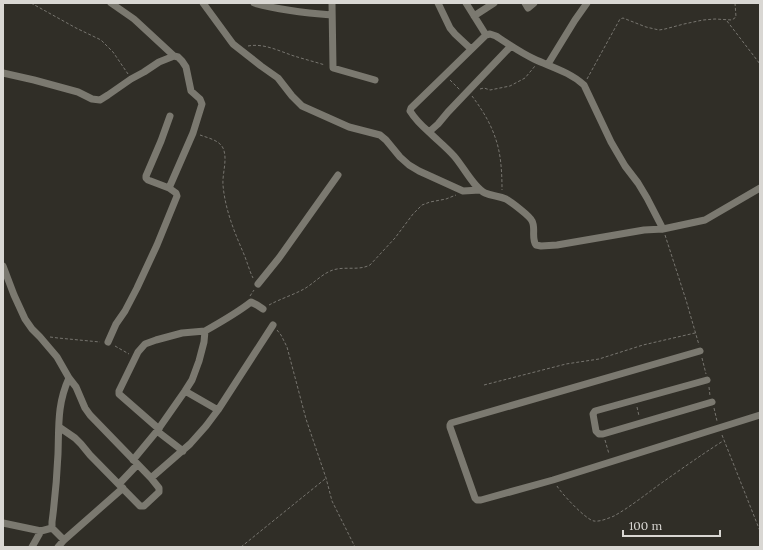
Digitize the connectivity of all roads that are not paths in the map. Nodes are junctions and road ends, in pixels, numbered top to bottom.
1 (111, 3) edge
2 (203, 3) edge
3 (254, 3) edge
4 (332, 3) edge
5 (439, 3) edge
6 (466, 3) edge
7 (494, 3) edge
8 (525, 3) edge
9 (534, 3) edge
10 (587, 3) edge
11 (332, 15) junction
12 (474, 16) junction
13 (486, 35) junction
14 (512, 46) junction
15 (471, 49) junction
16 (174, 56) junction
17 (548, 64) junction
18 (3, 73) edge
19 (375, 80) dead end
20 (170, 116) dead end
21 (429, 132) junction
22 (338, 176) dead end
23 (168, 188) junction
24 (760, 188) edge
25 (480, 190) junction
26 (662, 229) junction
27 (3, 266) edge
28 (258, 284) road end
29 (263, 309) road end
30 (273, 325) road end
31 (205, 331) junction
32 (108, 342) road end
33 (700, 351) dead end
34 (69, 378) junction
35 (707, 380) dead end
36 (185, 391) junction
37 (712, 402) dead end
38 (218, 410) junction
39 (760, 415) edge
40 (59, 427) junction
41 (158, 430) junction
42 (183, 451) junction
43 (135, 462) junction
44 (151, 478) junction
45 (121, 486) junction
46 (3, 523) edge
47 (52, 528) junction
48 (41, 530) junction
49 (64, 540) junction
50 (32, 547) edge
51 (58, 547) edge

1 - 16 street
2 - 25 street
3 - 11 street
4 - 11 street
5 - 15 street
6 - 12 street
7 - 12 street
8 - 9 street
10 - 17 street
11 - 19 street
12 - 13 street
13 - 14 street
13 - 15 street
14 - 17 street
14 - 21 street
15 - 21 street
16 - 18 street
16 - 23 street
17 - 26 street
20 - 23 street
21 - 25 street
22 - 28 street
23 - 32 street
24 - 26 street
25 - 26 street
27 - 34 street
29 - 31 street
30 - 38 street
31 - 36 street
31 - 41 street
33 - 39 street
34 - 40 street
34 - 43 street
35 - 37 street
36 - 38 street
36 - 41 street
38 - 42 street
40 - 45 street
40 - 47 street
41 - 42 street
41 - 43 street
42 - 44 street
43 - 44 street
43 - 45 street
44 - 45 street
45 - 49 street
46 - 48 street
47 - 48 street
47 - 49 street
48 - 50 street
49 - 51 street

